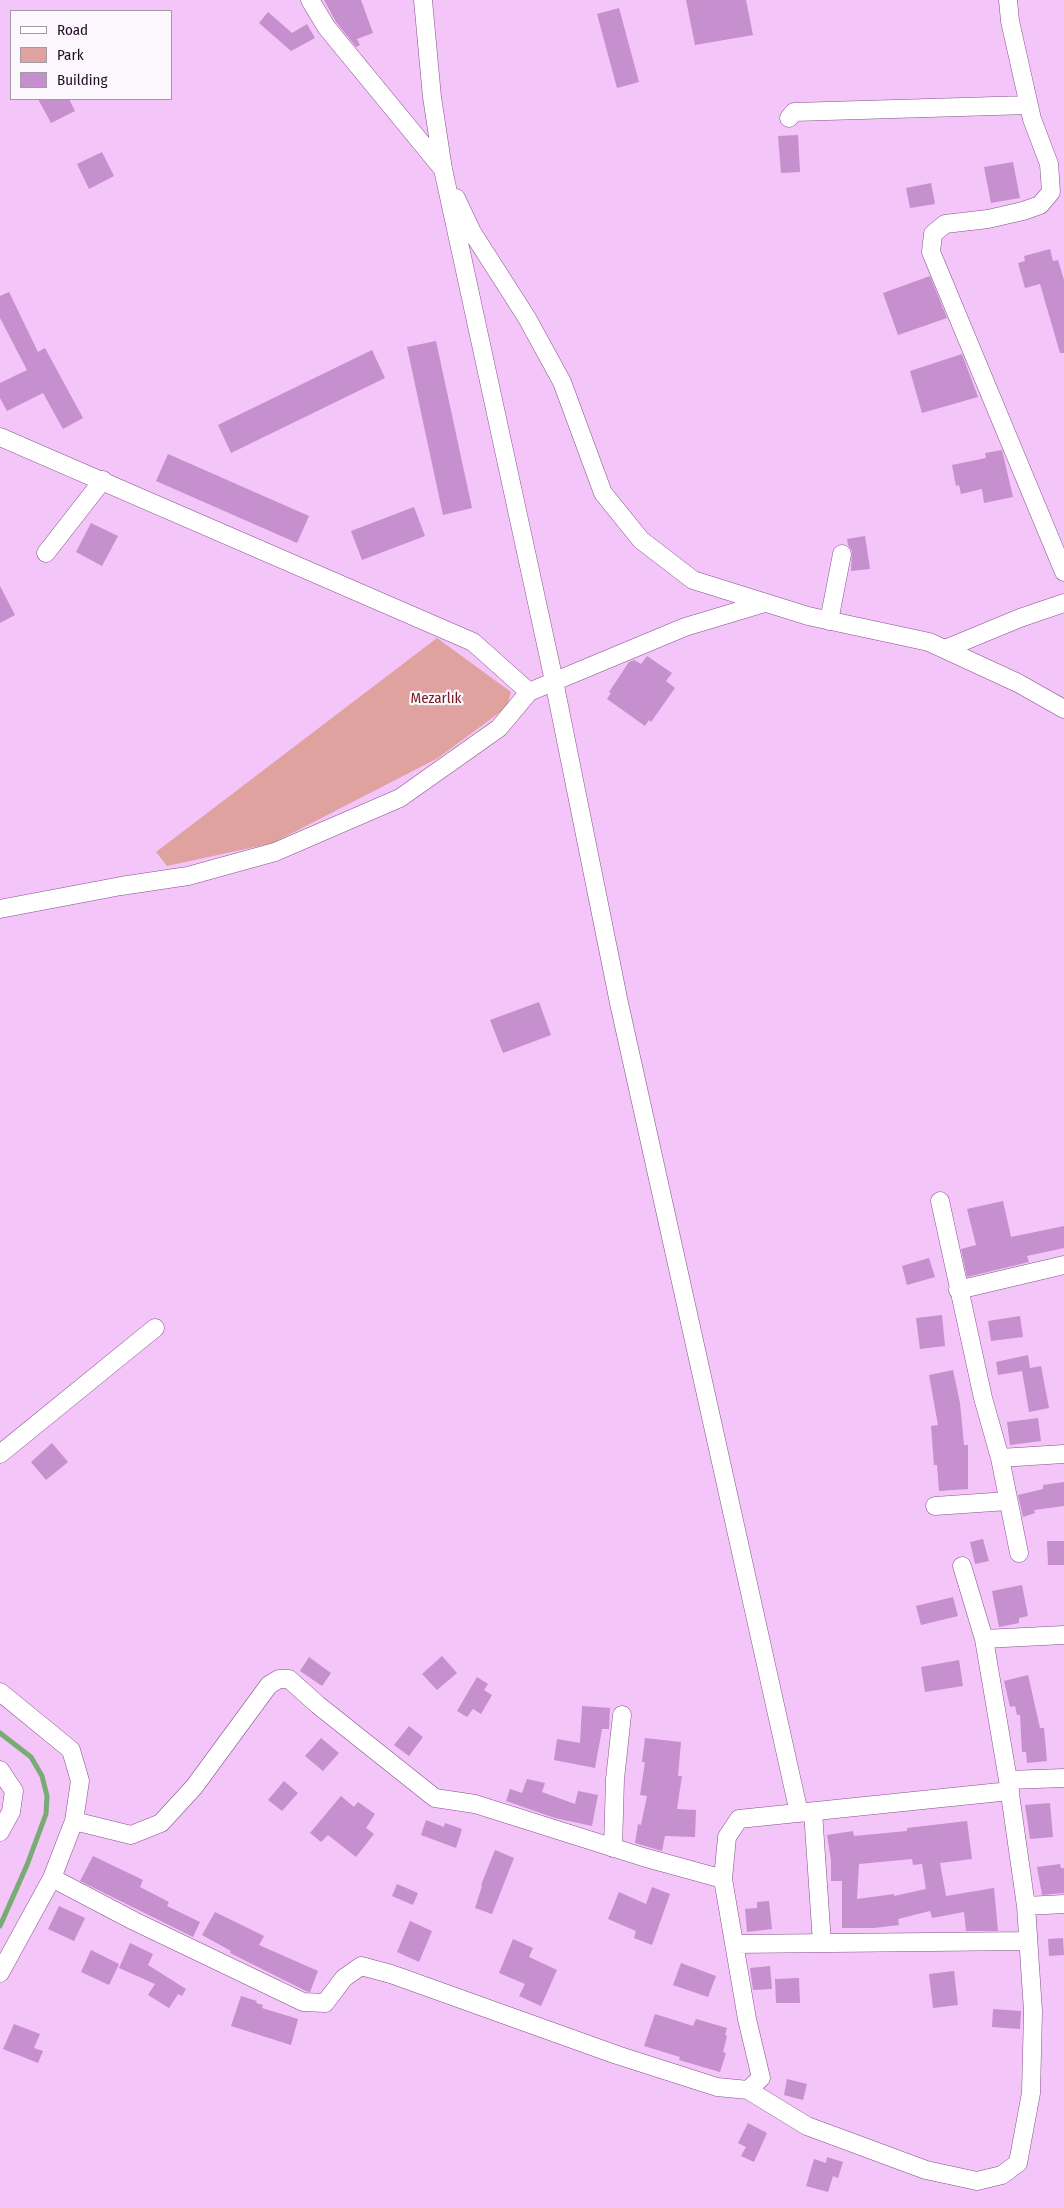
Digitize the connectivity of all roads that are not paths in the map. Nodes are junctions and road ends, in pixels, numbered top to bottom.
1 (310, 0) edge
2 (422, 0) edge
3 (1008, 0) edge
4 (1029, 105) junction
5 (788, 118) dead end
6 (442, 169) junction
7 (0, 437) edge
8 (103, 480) junction
9 (46, 553) dead end
10 (842, 554) dead end
11 (1064, 572) edge
12 (765, 603) junction
13 (1064, 603) edge
14 (829, 621) junction
15 (945, 649) junction
16 (554, 682) junction
17 (529, 692) junction
18 (1064, 709) edge
19 (0, 909) edge
20 (940, 1201) dead end
21 (1064, 1265) edge
22 (958, 1290) junction
23 (155, 1328) dead end
24 (0, 1454) edge
25 (1064, 1454) edge
26 (1000, 1458) junction
27 (1008, 1501) junction
28 (935, 1506) dead end
29 (1019, 1553) dead end
30 (962, 1566) dead end
31 (1064, 1635) edge
32 (984, 1639) junction
33 (0, 1692) edge
34 (622, 1715) dead end
35 (0, 1770) edge
36 (1064, 1778) edge
37 (1009, 1786) junction
38 (806, 1812) junction
39 (74, 1821) junction
40 (0, 1832) edge
41 (613, 1848) junction
42 (52, 1878) junction
43 (723, 1879) junction
44 (1064, 1904) edge
45 (1026, 1906) junction
46 (1028, 1942) junction
47 (822, 1943) junction
48 (734, 1944) junction
49 (0, 1973) edge
50 (748, 2090) junction

1 - 6 street
2 - 6 street
3 - 4 street
4 - 5 street
4 - 11 street
6 - 12 street
6 - 16 street
7 - 8 street
8 - 9 street
8 - 17 street
10 - 14 street
12 - 14 street
12 - 16 street
13 - 15 street
14 - 15 street
15 - 18 street
16 - 17 street
16 - 38 street
17 - 19 street
20 - 22 street
21 - 22 street
22 - 26 street
23 - 24 street
25 - 26 street
26 - 27 street
27 - 28 street
27 - 29 street
30 - 32 street
31 - 32 street
32 - 37 street
33 - 39 street
34 - 41 street
35 - 40 street
36 - 37 street
37 - 38 street
37 - 45 street
38 - 43 street
38 - 47 street
39 - 41 street
39 - 42 street
41 - 43 street
42 - 49 street
42 - 50 street
43 - 48 street
44 - 45 street
45 - 46 street
46 - 47 street
46 - 50 street
47 - 48 street
48 - 50 street

